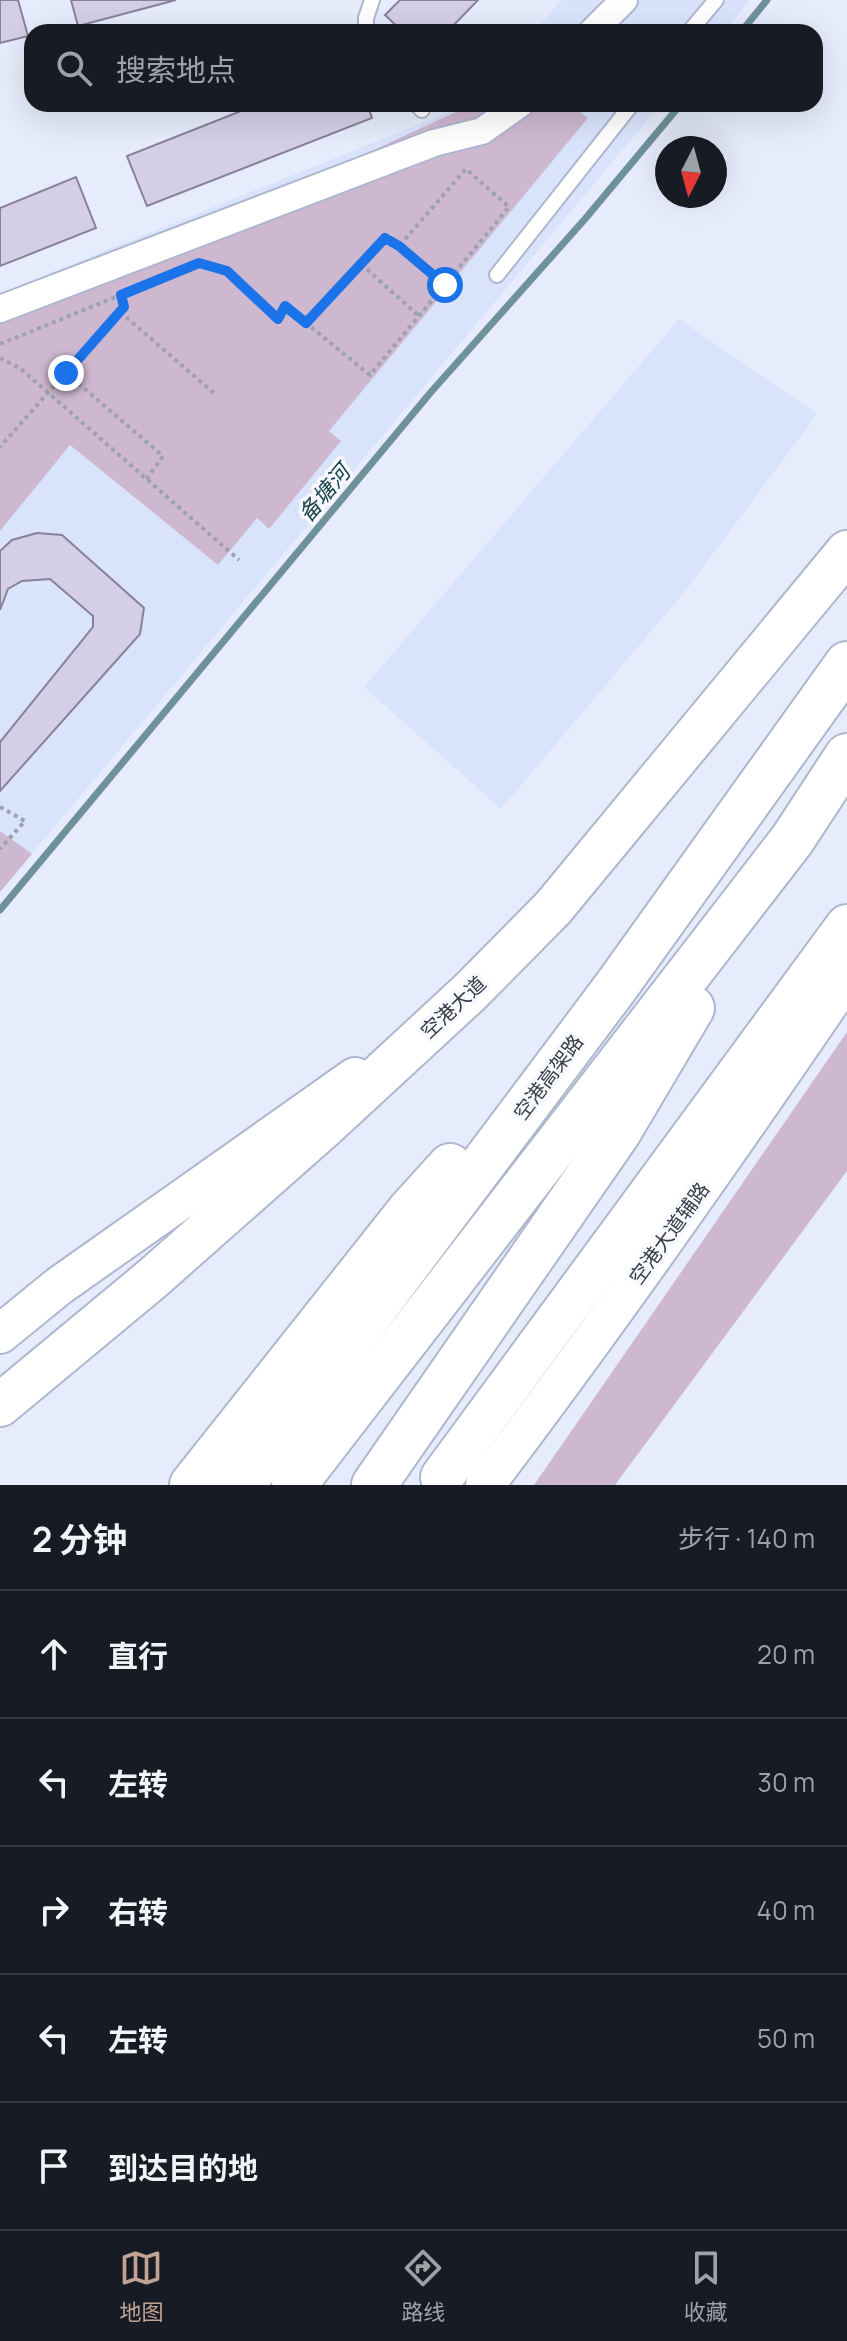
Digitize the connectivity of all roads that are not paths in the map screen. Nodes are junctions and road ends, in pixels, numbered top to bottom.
1 (372, 0) edge
2 (624, 0) edge
3 (716, 0) edge
4 (366, 24) edge
5 (600, 24) edge
6 (696, 24) edge
7 (509, 112) edge
8 (626, 112) edge
9 (497, 275) dead end
10 (0, 309) edge
11 (847, 552) edge
12 (847, 664) edge
13 (847, 756) edge
14 (792, 840) junction
15 (847, 926) edge
16 (847, 977) edge
17 (615, 988) junction
18 (470, 992) junction
19 (0, 1334) edge
20 (0, 1405) edge
21 (442, 1477) dead end
22 (192, 1485) edge
23 (242, 1485) edge
24 (294, 1485) edge
25 (374, 1485) edge
26 (485, 1485) edge

1 - 4 lane
2 - 5 street
3 - 6 lane
7 - 10 street
8 - 9 lane
11 - 18 main road, 空港大道
12 - 17 highway, 空港高架路
13 - 14 highway
14 - 24 highway
14 - 25 highway
15 - 21 main road
16 - 26 main road, 空港大道辅路
17 - 22 highway
17 - 23 highway, 空港高架路
18 - 19 main road
18 - 20 main road, 空港大道

